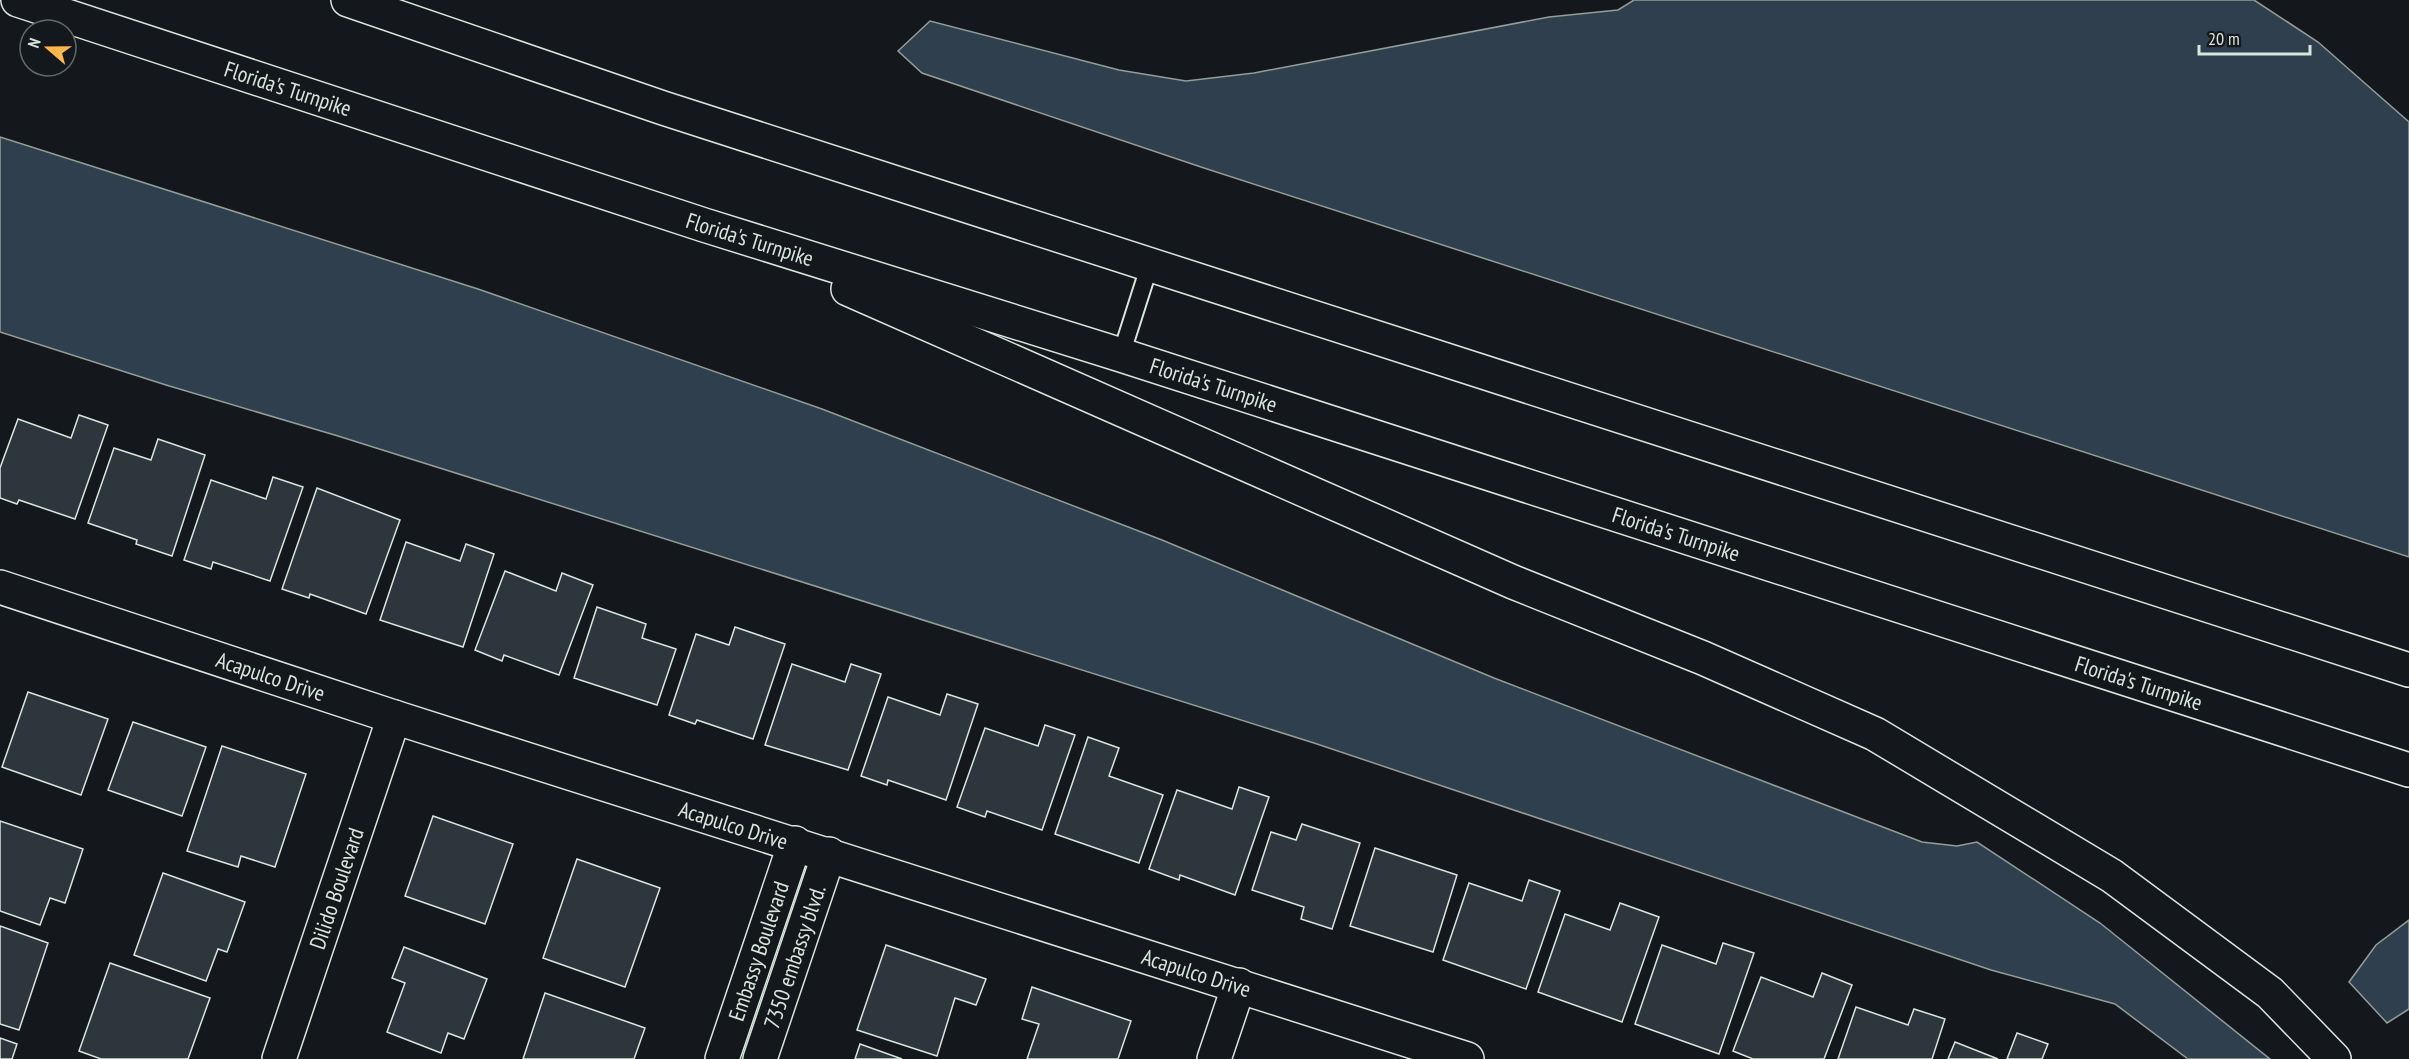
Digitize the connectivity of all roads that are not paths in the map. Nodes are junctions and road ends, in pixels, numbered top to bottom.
1 (18, 0) edge
2 (348, 0) edge
3 (704, 225) junction
4 (1150, 264) junction
5 (1121, 355) junction
6 (0, 587) edge
7 (2409, 670) edge
8 (394, 717) junction
9 (2409, 770) edge
10 (795, 843) junction
11 (829, 854) junction
12 (1239, 984) junction
13 (279, 1059) edge
14 (722, 1059) edge
15 (760, 1059) edge
16 (1214, 1059) edge
17 (1467, 1059) edge
18 (2334, 1059) edge

1 - 3 main road, Florida's Turnpike
2 - 4 main road
3 - 5 main road, Florida's Turnpike
3 - 18 main road
4 - 5 lane
4 - 7 main road
5 - 9 main road, Florida's Turnpike
6 - 8 main road, Acapulco Drive
8 - 10 main road, Acapulco Drive
8 - 13 main road, Dilido Boulevard
10 - 11 main road, Acapulco Drive
10 - 14 main road, Embassy Boulevard
11 - 12 main road, Acapulco Drive
11 - 15 main road, 7350 embassy blvd.
12 - 16 main road
12 - 17 main road, Acapulco Drive

